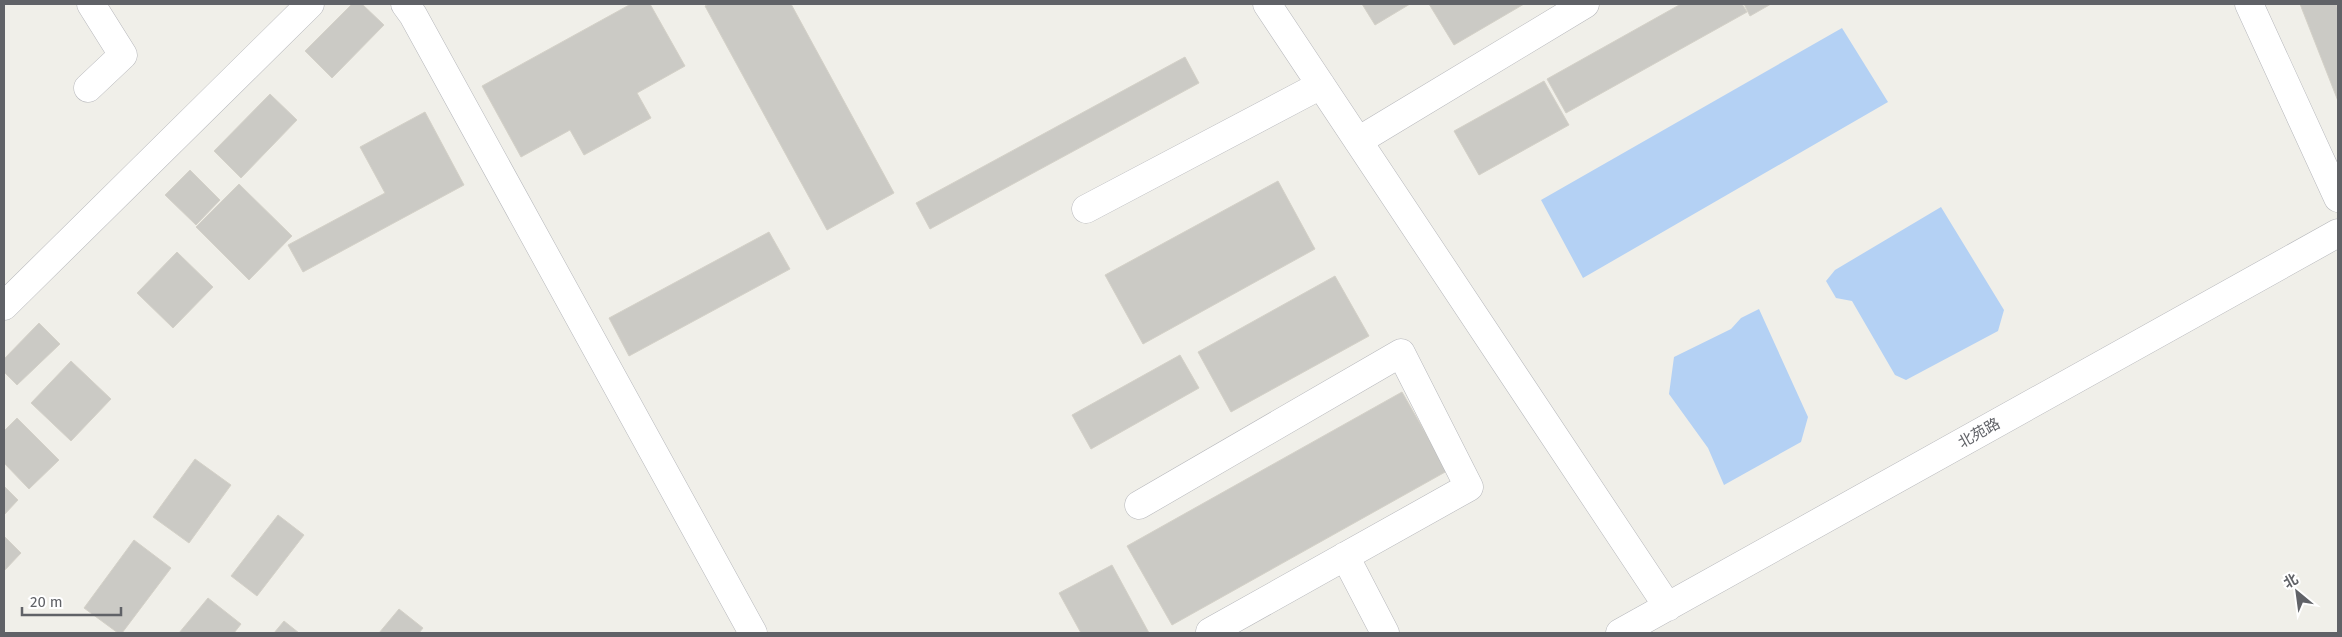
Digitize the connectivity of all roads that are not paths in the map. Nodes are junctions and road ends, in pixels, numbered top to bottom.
1 (91, 4) edge
2 (310, 4) edge
3 (405, 4) edge
4 (1266, 4) edge
5 (1585, 4) edge
6 (2249, 4) edge
7 (1321, 85) junction
8 (88, 88) dead end
9 (1358, 141) junction
10 (2338, 198) edge
11 (1086, 209) dead end
12 (2338, 233) edge
13 (4, 306) edge
14 (1140, 504) dead end
15 (1345, 556) junction
16 (1668, 607) junction
17 (1210, 632) dead end
18 (753, 633) edge
19 (1385, 633) edge
20 (1620, 633) edge

1 - 8 street
2 - 13 street
3 - 18 street
4 - 7 street
5 - 9 street
6 - 10 street
7 - 9 street
7 - 11 street
9 - 16 street
12 - 16 street, 北苑路
14 - 15 street
15 - 17 street
15 - 19 street
16 - 20 street, 北苑路

